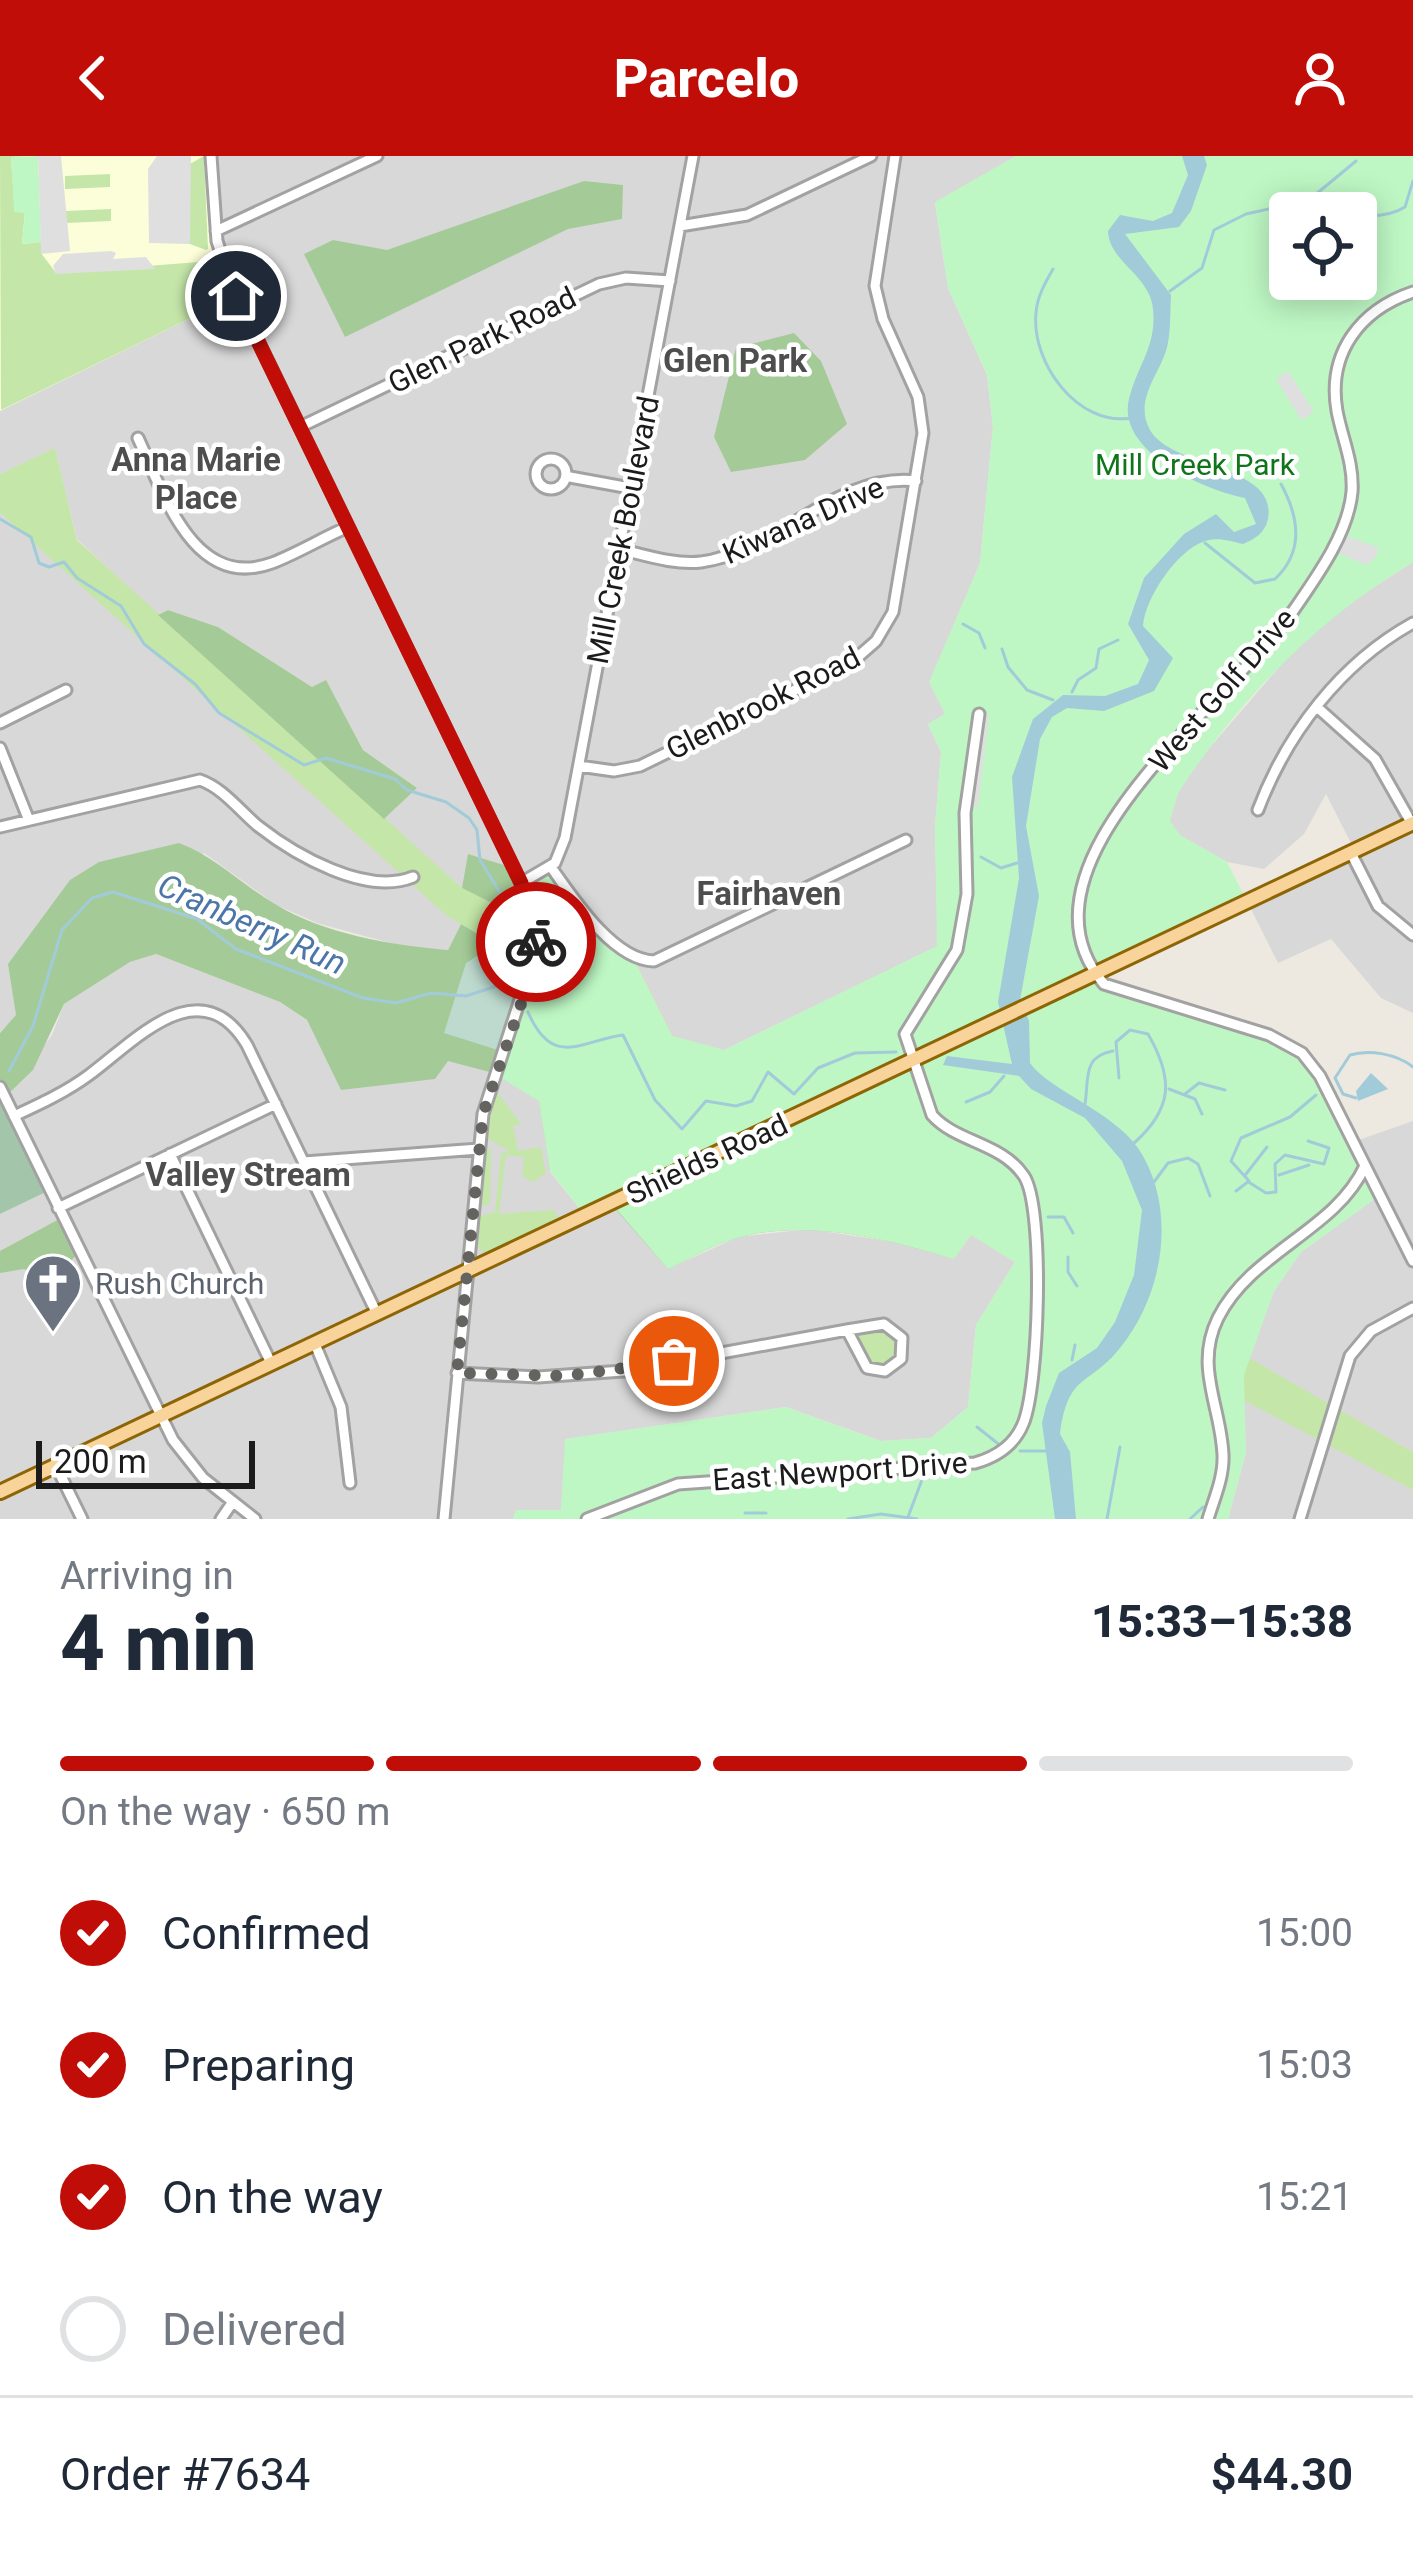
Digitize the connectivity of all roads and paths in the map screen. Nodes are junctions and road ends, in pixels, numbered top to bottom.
1 (211, 156) edge
2 (377, 156) edge
3 (693, 156) edge
4 (872, 156) edge
5 (895, 156) edge
6 (680, 226) junction
7 (216, 231) junction
8 (670, 281) junction
9 (1413, 292) edge
10 (300, 427) junction
11 (138, 438) dead end
12 (570, 477) dead end
13 (916, 481) junction
14 (630, 488) junction
15 (348, 526) junction
16 (619, 550) junction
17 (1413, 622) edge
18 (66, 691) dead end
19 (1318, 708) junction
20 (979, 714) dead end
21 (0, 723) edge
22 (0, 748) edge
23 (579, 766) junction
24 (1258, 810) dead end
25 (28, 818) junction
26 (1412, 824) edge
27 (0, 826) edge
28 (905, 840) dead end
29 (1351, 854) junction
30 (551, 867) junction
31 (413, 877) dead end
32 (521, 883) junction
33 (1413, 934) edge
34 (1096, 975) junction
35 (912, 1063) junction
36 (0, 1087) edge
37 (276, 1104) junction
38 (14, 1117) junction
39 (478, 1149) junction
40 (170, 1154) junction
41 (304, 1162) junction
42 (1365, 1166) junction
43 (58, 1208) junction
44 (1413, 1261) edge
45 (467, 1272) junction
46 (1413, 1308) edge
47 (377, 1314) junction
48 (847, 1330) junction
49 (315, 1344) junction
50 (271, 1363) junction
51 (457, 1373) junction
52 (160, 1416) junction
53 (56, 1466) junction
54 (350, 1483) dead end
55 (0, 1492) edge
56 (232, 1502) junction
57 (82, 1519) edge
58 (221, 1519) edge
59 (255, 1519) edge
60 (444, 1519) edge
61 (587, 1519) edge
62 (1208, 1519) edge
63 (1300, 1519) edge

1 - 7 street
2 - 7 street
3 - 6 street, Mill Creek Boulevard
4 - 6 street
5 - 13 street, Glenbrook Road
6 - 8 street, Mill Creek Boulevard
7 - 10 street
8 - 10 street, Glen Park Road
8 - 14 street, Mill Creek Boulevard
9 - 34 street, West Golf Drive
10 - 15 street
11 - 15 street
12 - 14 street
13 - 16 street, Kiwana Drive
13 - 23 street, Glenbrook Road
14 - 16 street, Mill Creek Boulevard
15 - 32 street
16 - 23 street, Mill Creek Boulevard
17 - 19 street
18 - 21 street
19 - 24 street
19 - 26 street
20 - 35 street
22 - 25 street
23 - 30 street, Mill Creek Boulevard
25 - 27 street
25 - 31 street
26 - 29 main road, Shields Road
28 - 30 street
29 - 33 street
29 - 34 main road, Shields Road
30 - 32 street
32 - 39 street
34 - 35 main road, Shields Road
34 - 42 street
35 - 45 main road, Shields Road
35 - 61 street, East Newport Drive
36 - 38 street
37 - 38 street
37 - 40 street
37 - 41 street
38 - 43 street
39 - 41 street
39 - 45 street
40 - 43 street
40 - 50 street
41 - 47 street
42 - 44 street
42 - 62 street
43 - 52 street
45 - 47 main road, Shields Road
45 - 51 street
46 - 63 street
47 - 49 main road, Shields Road
48 - 48 street
48 - 51 street
49 - 50 main road, Shields Road
49 - 54 street
50 - 52 main road, Shields Road
51 - 60 street
52 - 53 main road, Shields Road
52 - 56 street
53 - 55 main road, Shields Road
53 - 57 street
56 - 58 street
56 - 59 street

